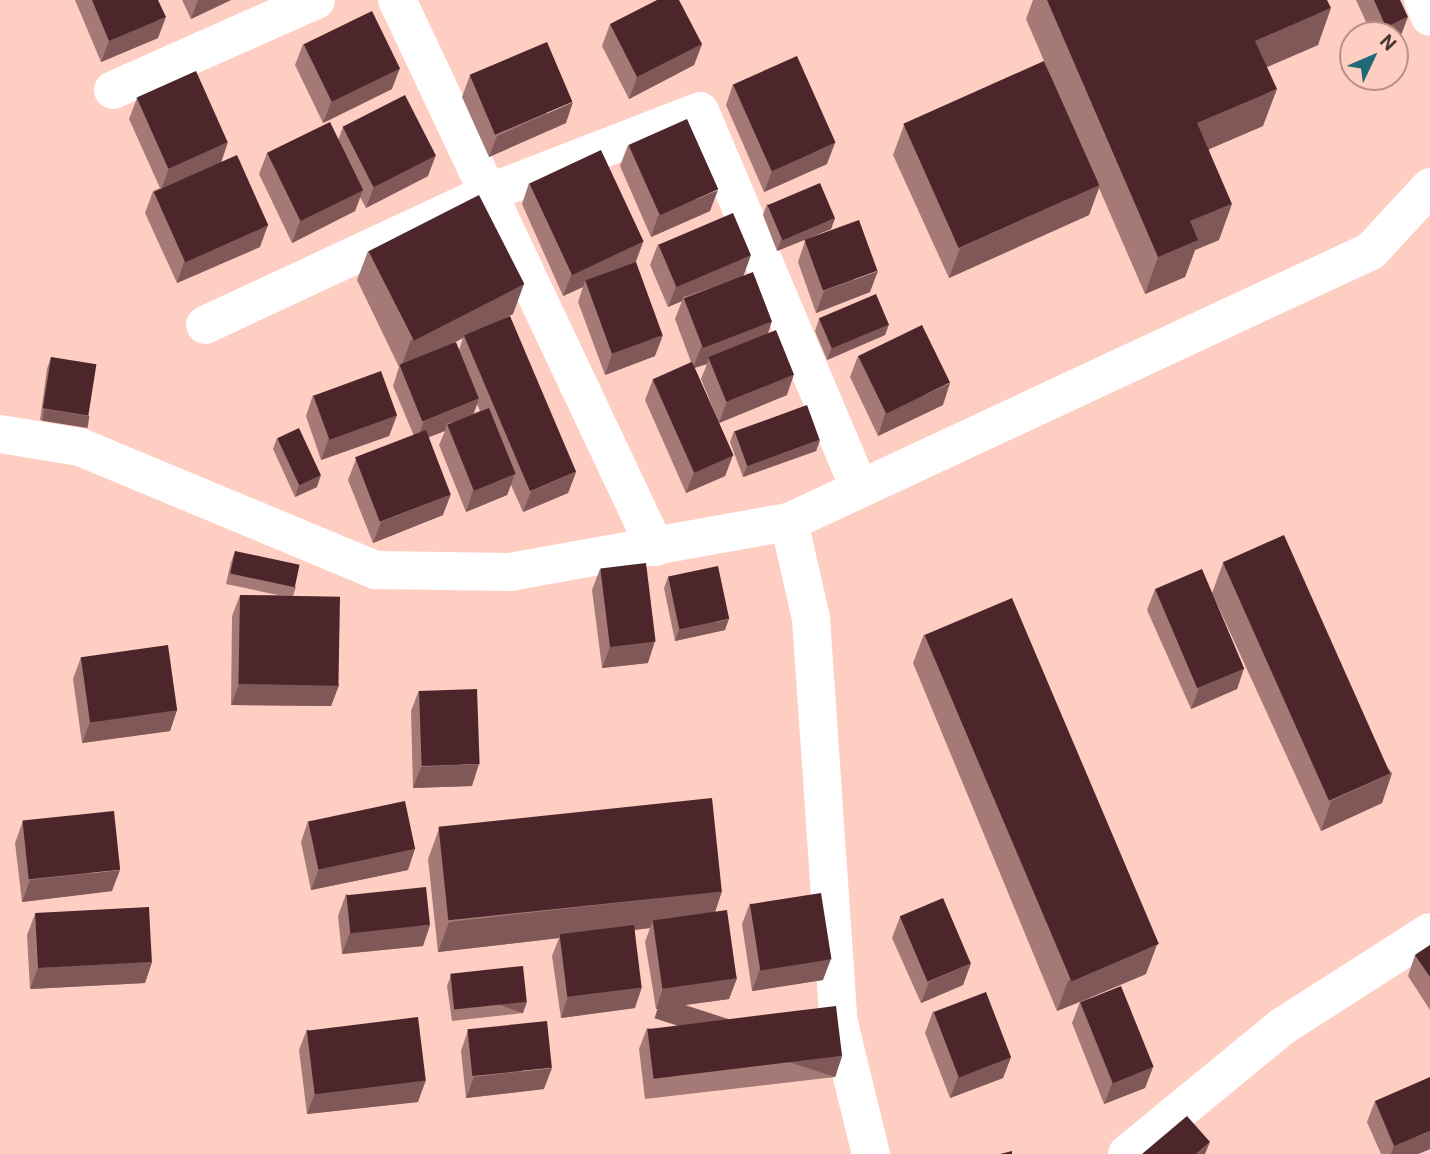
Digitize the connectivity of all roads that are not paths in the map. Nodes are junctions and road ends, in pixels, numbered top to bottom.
1 (316, 0) edge
2 (397, 0) edge
3 (1423, 0) edge
4 (1430, 17) edge
5 (113, 90) dead end
6 (1430, 187) edge
7 (488, 193) junction
8 (205, 325) dead end
9 (0, 434) edge
10 (860, 489) junction
11 (789, 522) junction
12 (655, 547) junction
13 (1430, 932) edge
14 (871, 1154) edge
15 (1127, 1154) edge

1 - 5 street
2 - 7 street
3 - 4 street
6 - 10 street
7 - 8 street
7 - 10 street
7 - 12 street
9 - 12 street
10 - 11 street
11 - 12 street
11 - 14 street
13 - 15 street

